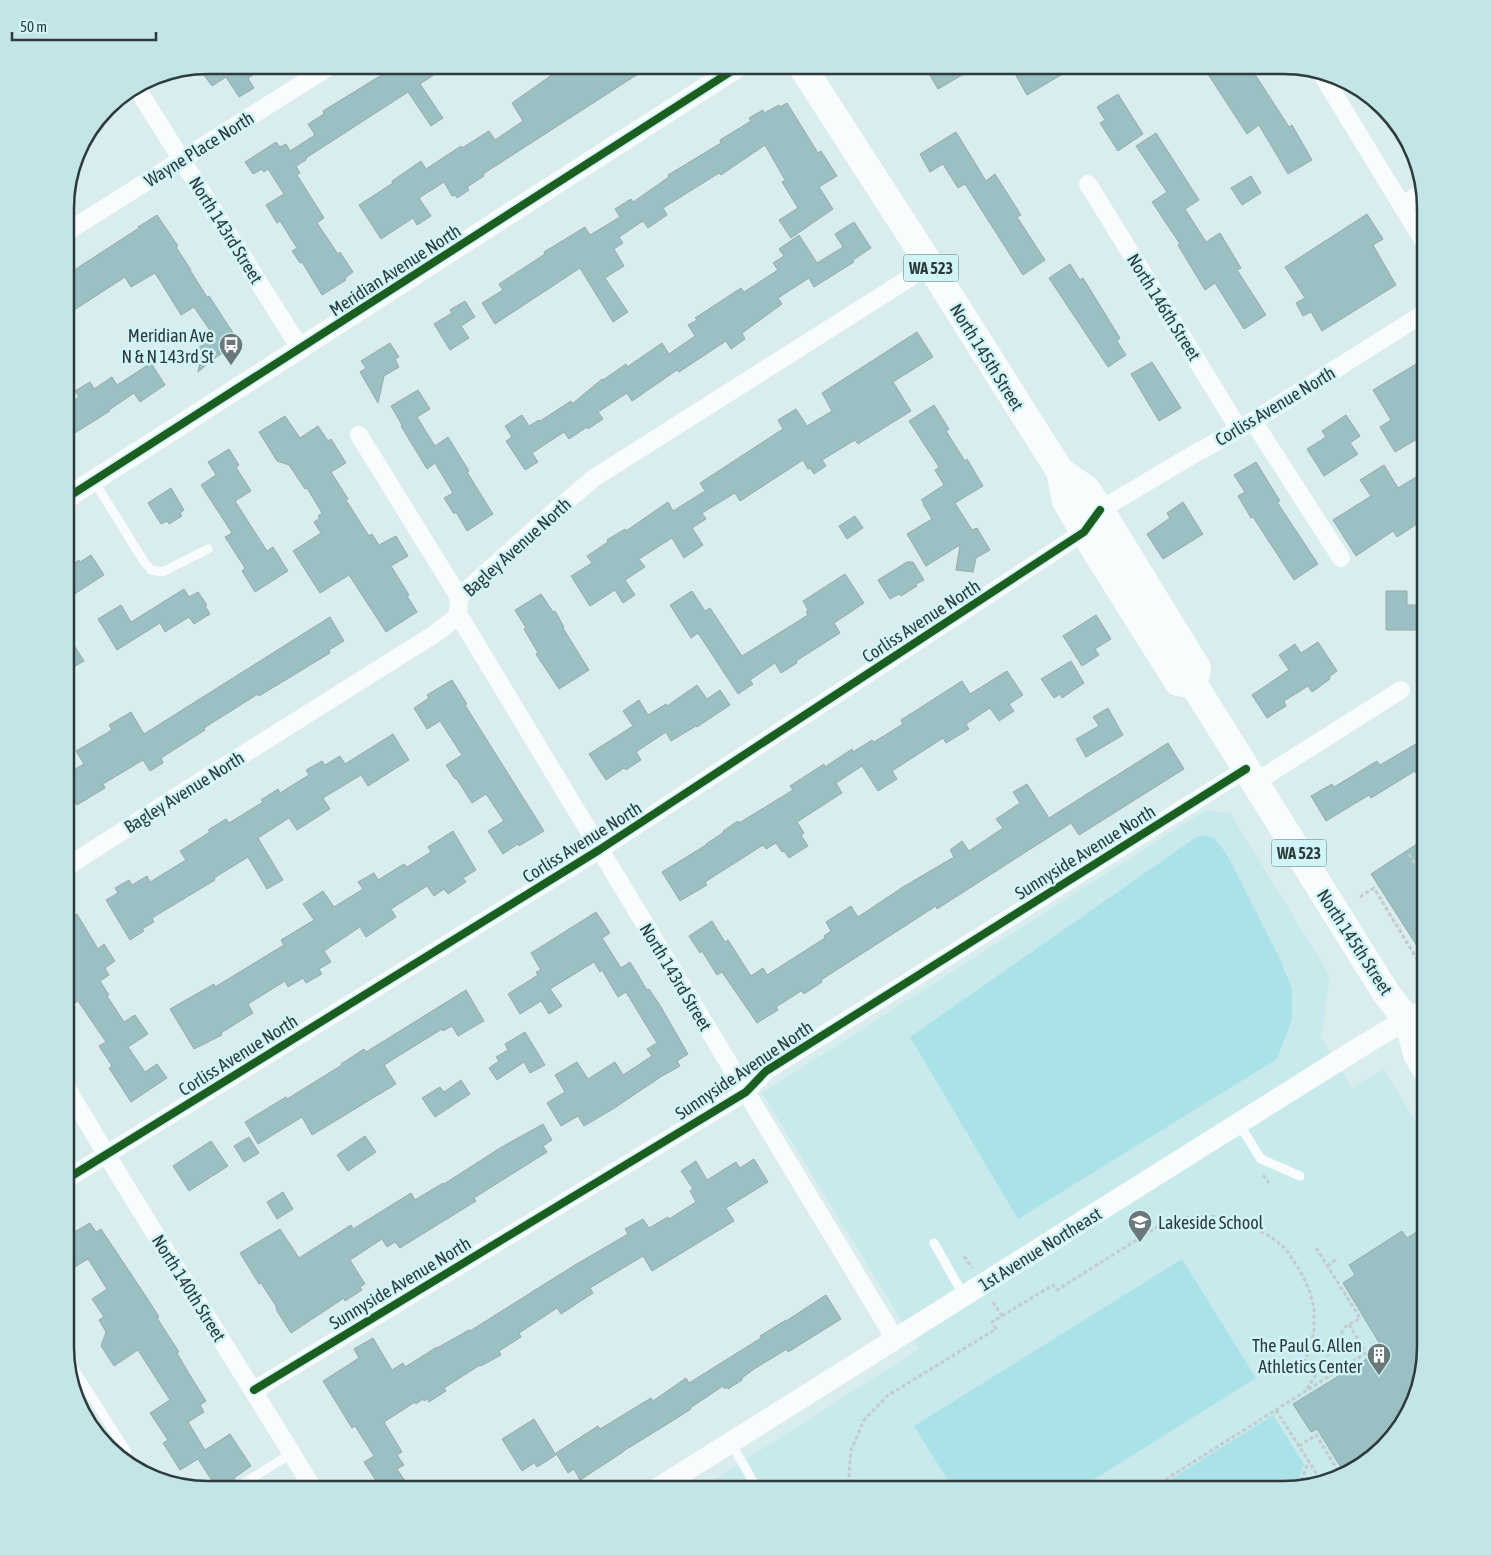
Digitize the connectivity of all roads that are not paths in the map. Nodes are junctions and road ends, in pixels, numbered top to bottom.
1 (318, 74) edge
2 (727, 74) edge
3 (807, 74) edge
4 (1326, 81) edge
5 (140, 93) edge
6 (182, 160) junction
7 (1088, 184) dead end
8 (1416, 196) edge
9 (1402, 206) junction
10 (74, 227) edge
11 (1417, 230) edge
12 (930, 265) junction
13 (1417, 318) edge
14 (300, 348) junction
15 (1246, 425) junction
16 (359, 435) dead end
17 (1060, 471) junction
18 (94, 481) junction
19 (74, 493) edge
20 (1100, 510) junction
21 (1084, 532) junction
22 (208, 549) dead end
23 (1341, 558) dead end
24 (459, 606) junction
25 (1194, 685) junction
26 (1401, 690) dead end
27 (1250, 776) junction
28 (600, 850) junction
29 (74, 862) edge
30 (1417, 1014) edge
31 (1417, 1054) edge
32 (746, 1092) junction
33 (74, 1100) edge
34 (1239, 1124) junction
35 (106, 1154) junction
36 (74, 1174) edge
37 (1300, 1176) dead end
38 (934, 1243) dead end
39 (964, 1296) junction
40 (896, 1339) junction
41 (76, 1372) edge
42 (254, 1390) junction
43 (730, 1443) junction
44 (126, 1452) dead end
45 (292, 1453) junction
46 (247, 1481) edge
47 (309, 1481) edge
48 (670, 1481) edge
49 (753, 1481) edge

1 - 6 street, Wayne Place North
2 - 14 street, Meridian Avenue North
3 - 12 main road, North 145th Street / WA 523
4 - 9 street
5 - 6 street, North 143rd Street
6 - 10 street, Wayne Place North
6 - 14 street, North 143rd Street
7 - 15 street, North 146th Street
8 - 9 street
9 - 11 street
12 - 17 main road, North 145th Street / WA 523
12 - 24 street, Bagley Avenue North
13 - 15 street, Corliss Avenue North
14 - 18 street, Meridian Avenue North
15 - 20 street, Corliss Avenue North
15 - 23 street, North 146th Street
16 - 24 street, North 143rd Street
17 - 20 main road, North 145th Street / WA 523
17 - 21 main road, North 145th Street / WA 523
18 - 19 street, Meridian Avenue North
18 - 22 lane
20 - 25 main road, North 145th Street / WA 523
21 - 25 main road, North 145th Street / WA 523
21 - 28 street, Corliss Avenue North
24 - 28 street, North 143rd Street
24 - 29 street, Bagley Avenue North
25 - 27 main road, North 145th Street / WA 523
26 - 27 street, Sunnyside Avenue North
27 - 30 main road, North 145th Street / WA 523
27 - 32 street, Sunnyside Avenue North
28 - 32 street, North 143rd Street
28 - 35 street, Corliss Avenue North
30 - 31 main road, WA 523
30 - 34 street, 1st Avenue Northeast
32 - 40 street, North 143rd Street
32 - 42 street, Sunnyside Avenue North
33 - 35 street, North 140th Street
34 - 37 lane
34 - 39 street, 1st Avenue Northeast
35 - 36 street, Corliss Avenue North
35 - 42 street, North 140th Street
38 - 39 lane
39 - 40 street, 1st Avenue Northeast
40 - 43 street, 1st Avenue Northeast
41 - 44 lane
42 - 45 street, North 140th Street
43 - 48 street, 1st Avenue Northeast
43 - 49 lane
45 - 46 lane
45 - 47 street, North 140th Street

